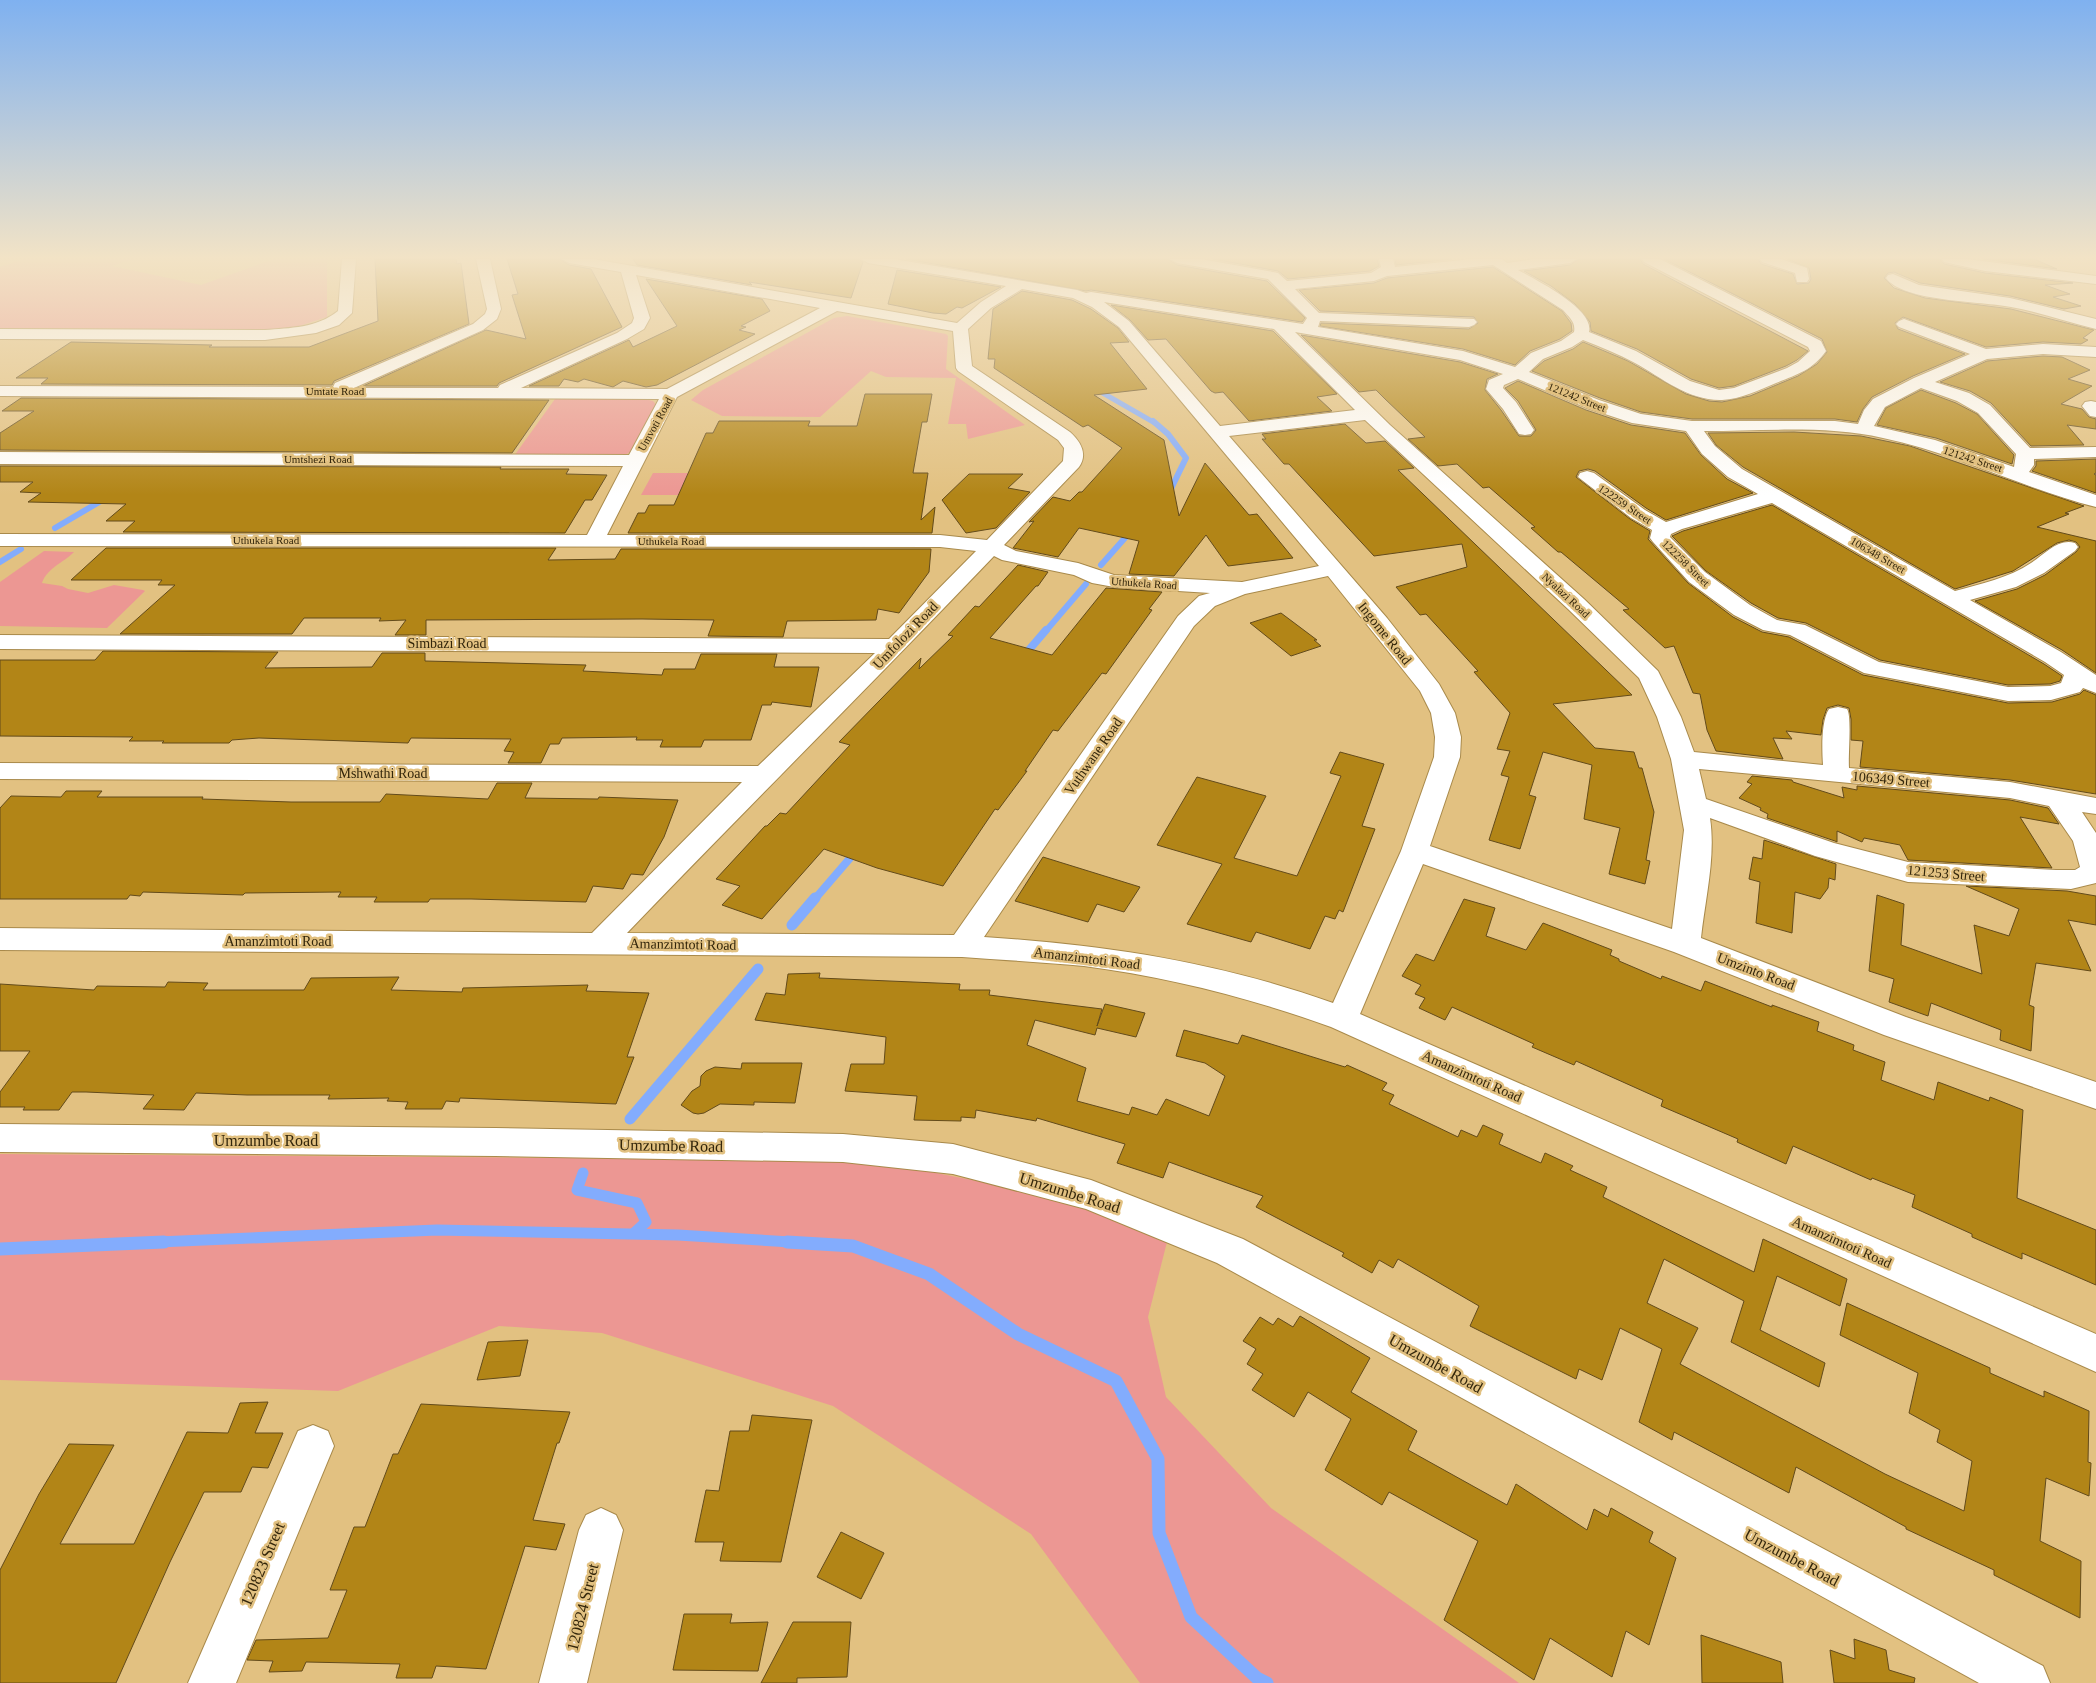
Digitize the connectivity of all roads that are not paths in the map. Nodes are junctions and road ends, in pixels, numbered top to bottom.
1 (456, 338) edge
2 (619, 338) edge
3 (777, 338) edge
4 (961, 338) edge
5 (1135, 338) edge
6 (1292, 338) edge
7 (1378, 338) edge
8 (1576, 338) edge
9 (1589, 338) edge
10 (1801, 338) edge
11 (1940, 338) edge
12 (2096, 352) edge
13 (1984, 354) junction
14 (1518, 373) junction
15 (1920, 382) junction
16 (0, 391) edge
17 (330, 391) junction
18 (498, 392) junction
19 (670, 394) junction
20 (1369, 414) junction
21 (1692, 426) junction
22 (1864, 429) junction
23 (1525, 430) dead end
24 (1215, 432) junction
25 (2096, 452) edge
26 (2025, 453) junction
27 (0, 458) edge
28 (635, 461) junction
29 (2018, 474) junction
30 (1587, 477) dead end
31 (1774, 496) junction
32 (2096, 501) edge
33 (1664, 529) junction
34 (0, 540) edge
35 (594, 541) junction
36 (990, 546) junction
37 (2068, 547) dead end
38 (1333, 569) junction
39 (1242, 588) junction
40 (1951, 598) junction
41 (0, 642) edge
42 (895, 646) junction
43 (2076, 672) junction
44 (2096, 686) edge
45 (1838, 714) dead end
46 (1684, 759) junction
47 (0, 771) edge
48 (765, 774) junction
49 (1837, 775) junction
50 (2058, 799) junction
51 (1694, 804) junction
52 (2096, 806) edge
53 (1415, 851) junction
54 (0, 940) edge
55 (600, 943) junction
56 (1686, 944) junction
57 (962, 946) junction
58 (1342, 1019) junction
59 (2096, 1096) edge
60 (0, 1138) edge
61 (2096, 1353) edge
62 (313, 1446) dead end
63 (600, 1530) dead end
64 (212, 1683) edge
65 (563, 1683) edge
66 (2026, 1683) edge

1 - 17 street
2 - 18 street
3 - 19 street, Umvoti Road
4 - 36 street, Umfolozi Road
5 - 24 street, Ingome Road
6 - 20 street, Nyalazi Road
7 - 14 street, 121242 Street
8 - 14 street
9 - 10 street
11 - 13 street
12 - 13 street
13 - 15 street
14 - 21 street, 121242 Street
14 - 23 street
15 - 22 street
15 - 26 street
16 - 17 street, Umtate Road
17 - 18 street, Umtate Road
18 - 19 street, Umtate Road
19 - 28 street, Umvoti Road
20 - 24 street
20 - 46 street, Nyalazi Road
21 - 22 street, 121242 Street
21 - 31 street, 106348 Street
22 - 29 street, 121242 Street
24 - 38 street, Ingome Road
25 - 26 street
26 - 29 street, 121242 Street
27 - 28 street, Umtshezi Road
28 - 35 street, Umvoti Road
29 - 32 street, 121242 Street
30 - 33 street, 122259 Street
31 - 33 street, 122258 Street
31 - 40 street, 106348 Street
33 - 43 street, 122258 Street
34 - 35 street, Uthukela Road
35 - 36 street, Uthukela Road
36 - 39 street, Uthukela Road
36 - 42 street, Umfolozi Road
37 - 40 street
38 - 39 street, Uthukela Road
38 - 53 street, Ingome Road
39 - 57 street, Vuthwane Road
40 - 43 street, 106348 Street
41 - 42 street, Simbazi Road
42 - 48 street, Umfolozi Road
43 - 44 street, 106348 Street
45 - 49 street
46 - 49 street, 106349 Street
46 - 51 street, Nyalazi Road
47 - 48 street, Mshwathi Road
48 - 55 street, Umfolozi Road
49 - 50 street, 106349 Street
50 - 51 street, 121253 Street
50 - 52 street, 106349 Street
51 - 56 street, Nyalazi Road
53 - 56 street, Umzinto Road
53 - 58 street, Ingome Road
54 - 55 street, Amanzimtoti Road
55 - 57 street, Amanzimtoti Road
56 - 59 street, Umzinto Road
57 - 58 street, Amanzimtoti Road
58 - 61 street, Amanzimtoti Road
60 - 66 street, Umzumbe Road
62 - 64 street, 120823 Street
63 - 65 street, 120824 Street

